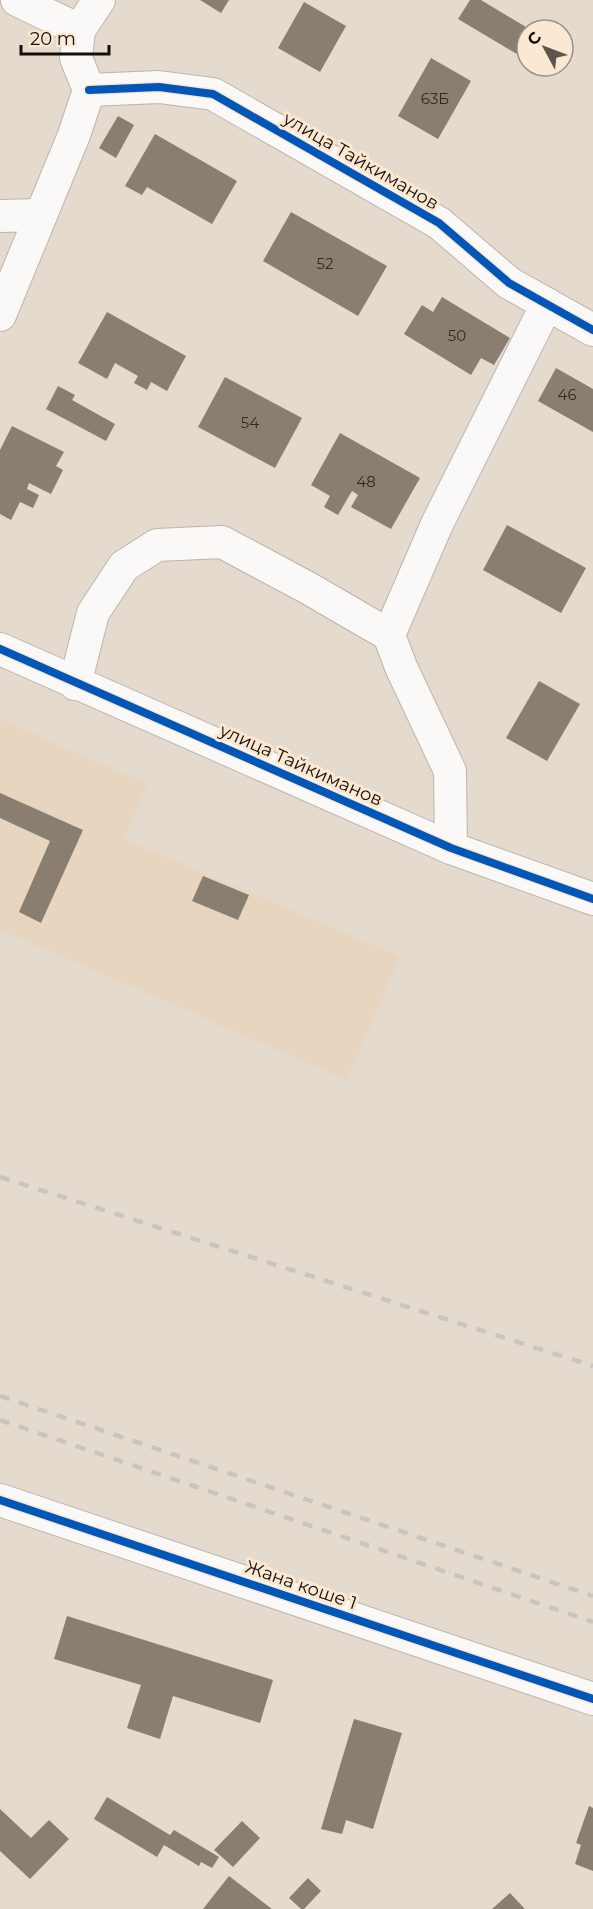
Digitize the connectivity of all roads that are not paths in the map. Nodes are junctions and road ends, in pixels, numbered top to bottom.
1 (17, 0) edge
2 (99, 0) edge
3 (79, 30) junction
4 (89, 90) junction
5 (41, 215) junction
6 (0, 216) edge
7 (547, 304) junction
8 (0, 312) edge
9 (591, 324) edge
10 (389, 635) junction
11 (0, 649) edge
12 (75, 684) junction
13 (451, 848) junction
14 (593, 899) edge
15 (0, 1500) edge
16 (593, 1699) edge

1 - 3 street
2 - 3 street
3 - 4 street
4 - 5 street
4 - 7 street, улица Тайкиманов
5 - 6 street
5 - 8 street
7 - 9 street, улица Тайкиманов
7 - 10 street
10 - 12 street
10 - 13 street
11 - 12 street, улица Тайкиманов
12 - 13 street, улица Тайкиманов
13 - 14 street, улица Тайкиманов
15 - 16 street, Жана коше 1

